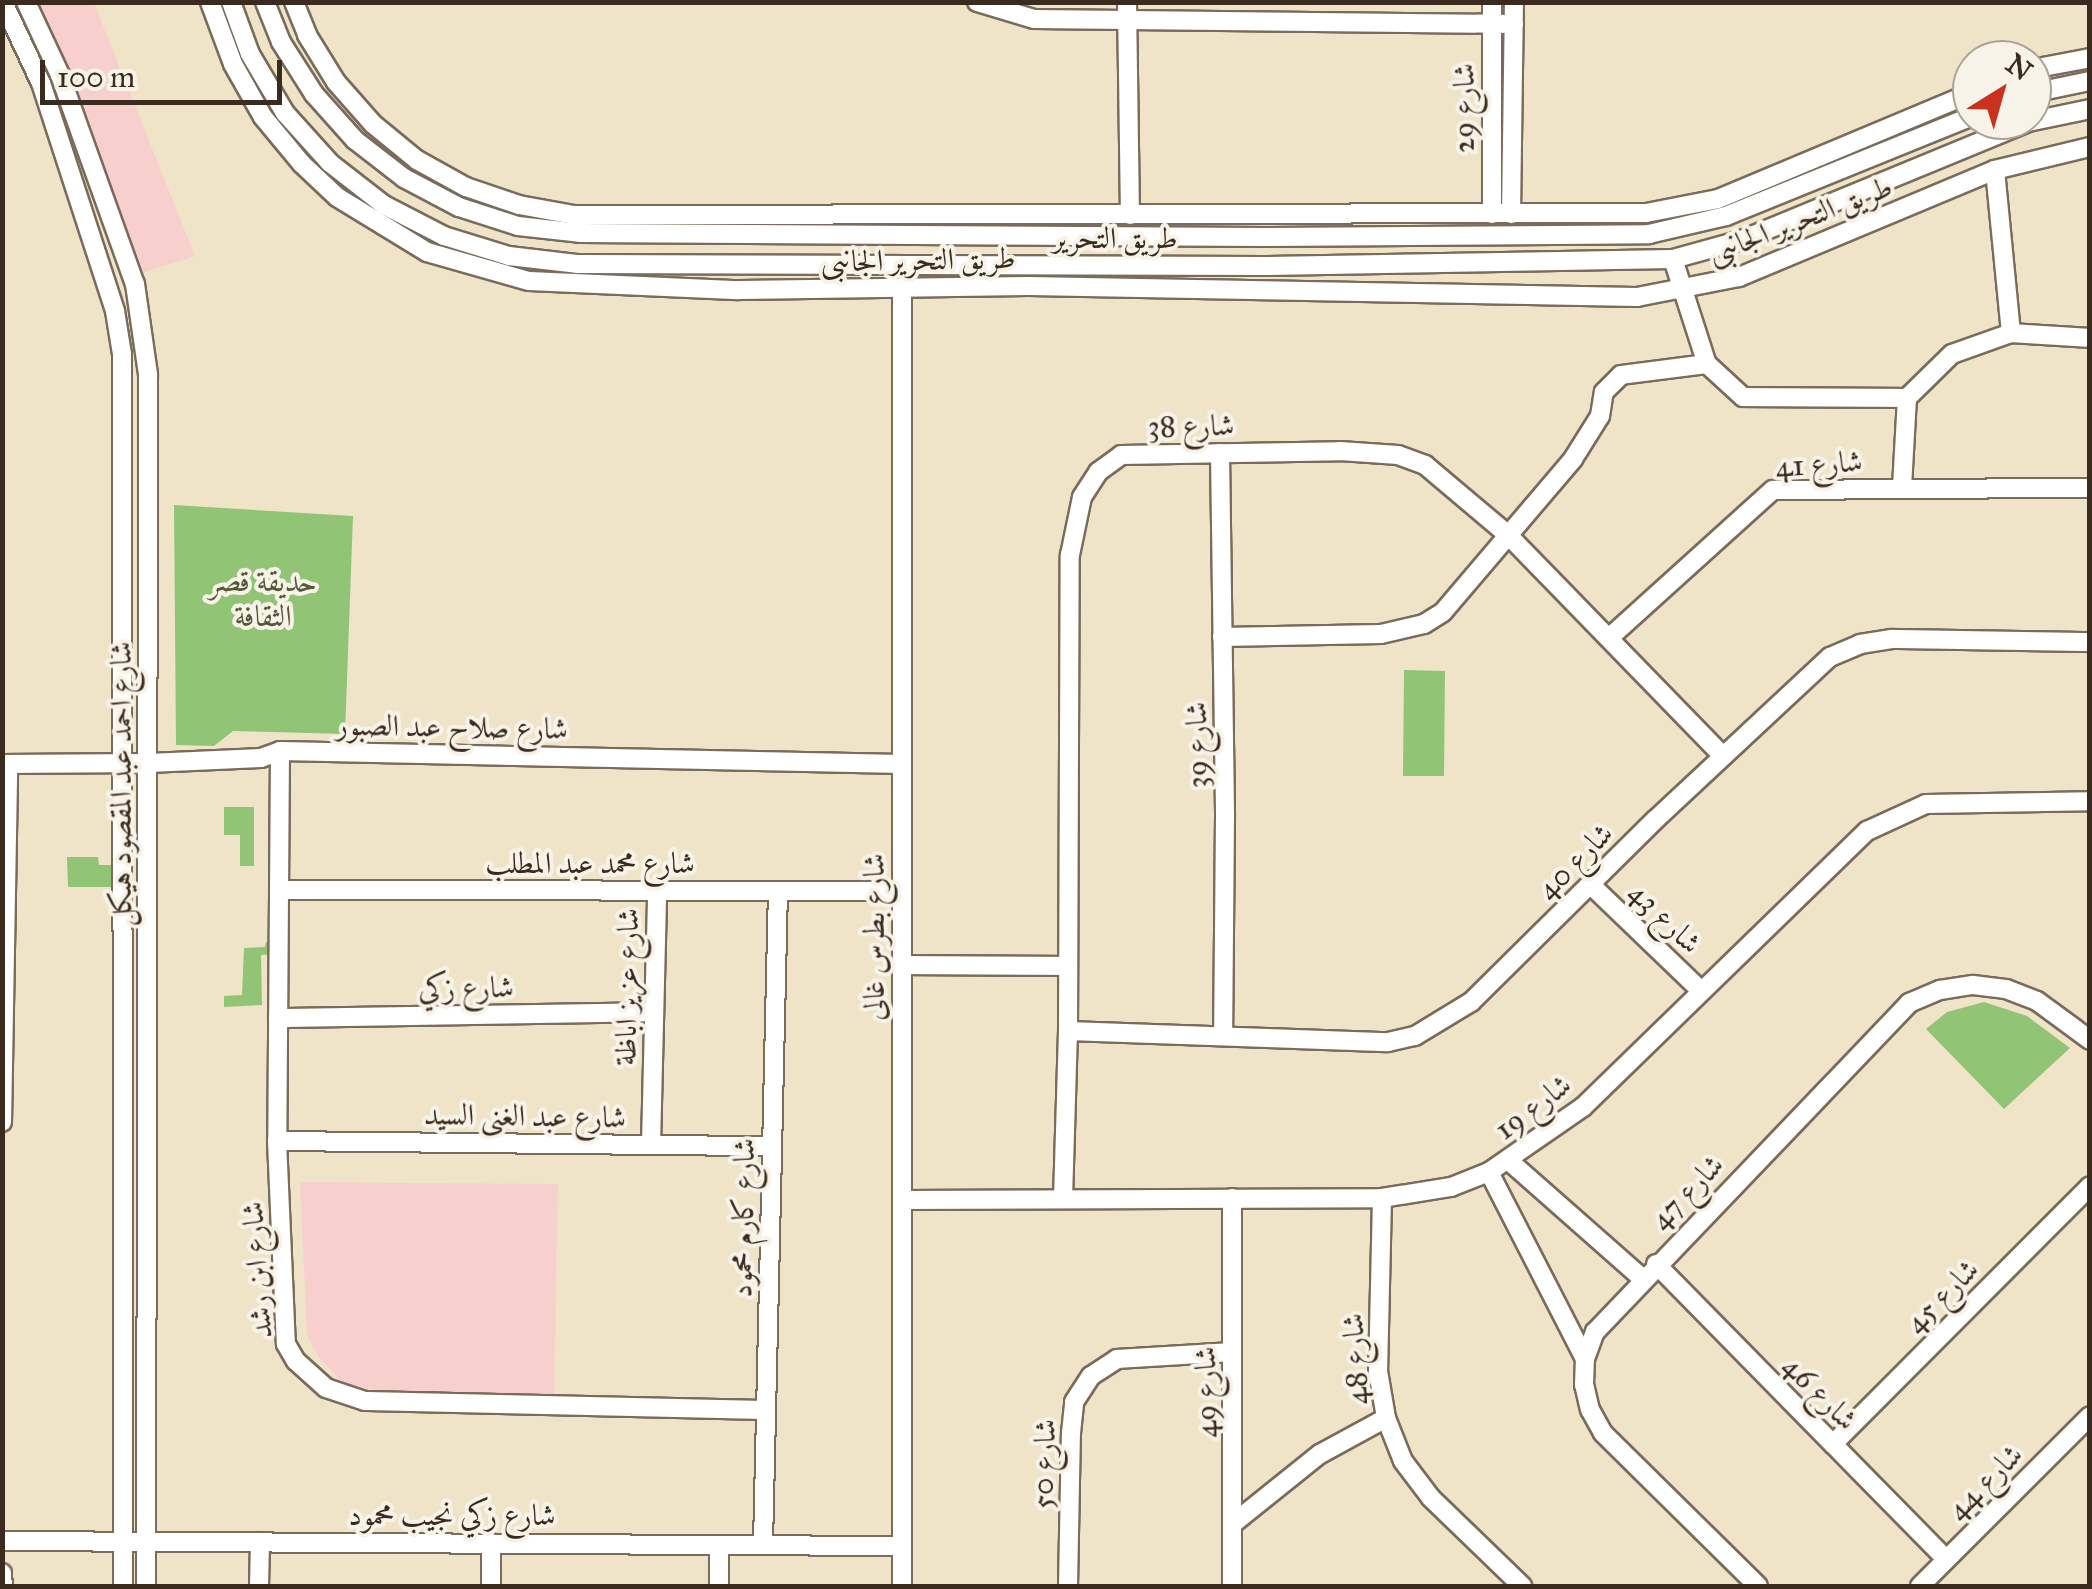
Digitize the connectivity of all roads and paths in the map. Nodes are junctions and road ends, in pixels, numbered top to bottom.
1 (3, 2) edge
2 (26, 2) edge
3 (210, 2) edge
4 (231, 2) edge
5 (265, 2) edge
6 (294, 2) edge
7 (977, 2) edge
8 (1324, 2) edge
9 (1492, 2) edge
10 (1514, 2) edge
11 (1128, 11) edge
12 (1324, 22) junction
13 (1492, 24) junction
14 (1514, 24) junction
15 (2090, 58) edge
16 (2052, 65) edge
17 (2090, 81) edge
18 (2052, 89) edge
19 (1952, 101) edge
20 (2090, 109) edge
21 (1952, 124) edge
22 (2090, 147) edge
23 (1995, 170) junction
24 (1718, 199) junction
25 (1746, 208) junction
26 (796, 214) junction
27 (1130, 214) junction
28 (1378, 214) junction
29 (1492, 214) junction
30 (1511, 214) junction
31 (1051, 215) junction
32 (426, 227) junction
33 (381, 228) junction
34 (774, 236) junction
35 (1084, 236) junction
36 (1351, 236) junction
37 (1208, 237) junction
38 (1267, 237) junction
39 (1673, 258) junction
40 (692, 265) junction
41 (1124, 265) junction
42 (1204, 265) junction
43 (1267, 266) junction
44 (1091, 286) junction
45 (902, 288) junction
46 (739, 290) junction
47 (1684, 291) junction
48 (2011, 333) junction
49 (2090, 338) edge
50 (1707, 364) junction
51 (148, 374) junction
52 (123, 376) junction
53 (1907, 398) junction
54 (1220, 453) junction
55 (1902, 488) junction
56 (2090, 488) edge
57 (1508, 535) junction
58 (1222, 637) junction
59 (1609, 638) junction
60 (2090, 642) edge
61 (280, 751) junction
62 (1723, 756) junction
63 (125, 763) junction
64 (149, 763) junction
65 (5, 764) edge
66 (902, 764) junction
67 (2090, 801) edge
68 (5, 882) edge
69 (1590, 885) junction
70 (278, 890) junction
71 (657, 891) junction
72 (778, 891) junction
73 (902, 891) junction
74 (902, 966) junction
75 (1067, 966) junction
76 (1701, 991) junction
77 (654, 1012) junction
78 (4, 1018) edge
79 (278, 1018) junction
80 (1068, 1031) junction
81 (1222, 1036) junction
82 (2090, 1040) edge
83 (2, 1122) edge
84 (277, 1141) junction
85 (651, 1145) junction
86 (772, 1146) junction
87 (1508, 1160) junction
88 (1489, 1172) junction
89 (2090, 1186) edge
90 (1232, 1198) junction
91 (1382, 1198) junction
92 (1062, 1199) junction
93 (902, 1200) junction
94 (1649, 1271) junction
95 (1232, 1352) junction
96 (1584, 1360) junction
97 (766, 1410) junction
98 (2090, 1416) edge
99 (1386, 1418) junction
100 (1833, 1444) junction
101 (1235, 1522) junction
102 (2, 1541) edge
103 (123, 1542) junction
104 (145, 1542) junction
105 (260, 1542) junction
106 (491, 1543) junction
107 (718, 1545) junction
108 (763, 1546) junction
109 (902, 1546) junction
110 (1946, 1559) junction
111 (2, 1573) edge
112 (3, 1586) edge
113 (122, 1586) edge
114 (146, 1586) edge
115 (259, 1586) edge
116 (491, 1586) edge
117 (719, 1586) edge
118 (902, 1586) edge
119 (1068, 1586) edge
120 (1232, 1586) edge
121 (1522, 1586) edge
122 (1758, 1586) edge
123 (1920, 1586) edge

1 - 52 street, شارع احمد عبد المقصود هيكل
2 - 51 street, شارع احمد عبد المقصود هيكل
3 - 33 street, طريق التحرير الجانبى
4 - 32 street, طريق التحرير
5 - 34 street, طريق التحرير
6 - 26 street, طريق التحرير الجانبى
7 - 11 street
8 - 12 street
9 - 13 street, شارع 29
10 - 14 street, شارع 29
11 - 12 street
11 - 27 street
12 - 13 street
13 - 14 street
13 - 29 street, شارع 29
14 - 30 street, شارع 29
15 - 16 street
17 - 18 street
19 - 24 street, طريق التحرير الجانبى
20 - 39 street, طريق التحرير
21 - 25 street, طريق التحرير
22 - 23 street, طريق التحرير الجانبى
23 - 47 street, طريق التحرير الجانبى
23 - 48 street
24 - 25 street
24 - 30 street, طريق التحرير الجانبى
25 - 36 street, طريق التحرير
26 - 31 street, طريق التحرير الجانبى
26 - 34 street
27 - 28 street, طريق التحرير الجانبى
27 - 31 street, طريق التحرير الجانبى
28 - 29 street, طريق التحرير الجانبى
28 - 36 street
29 - 30 street, طريق التحرير الجانبى
31 - 35 street
32 - 33 street
32 - 40 street, طريق التحرير
33 - 46 street, طريق التحرير الجانبى
34 - 35 street, طريق التحرير
35 - 37 street, طريق التحرير
36 - 38 street, طريق التحرير
37 - 38 street, طريق التحرير
37 - 42 street
38 - 43 street
39 - 43 street, طريق التحرير
39 - 47 street
40 - 41 street, طريق التحرير
40 - 46 street
41 - 42 street, طريق التحرير
41 - 44 street
42 - 43 street, طريق التحرير
44 - 45 street, طريق التحرير الجانبى
44 - 47 street, طريق التحرير الجانبى
45 - 46 street, طريق التحرير الجانبى
45 - 66 street, شارع بطرس غالى
47 - 50 street
48 - 49 street
48 - 53 street
50 - 53 street
50 - 57 street
51 - 52 street
51 - 64 street, شارع احمد عبد المقصود هيكل
52 - 63 street, شارع احمد عبد المقصود هيكل
53 - 55 street
54 - 57 street, شارع 38
54 - 58 street, شارع 39
54 - 75 street, شارع 38
55 - 56 street, شارع 41
55 - 59 street, شارع 41
57 - 58 street
57 - 59 street, شارع 38
58 - 81 street, شارع 39
59 - 62 street, شارع 38
60 - 62 street, شارع 40
61 - 64 street, شارع صلاح عبد الصبور
61 - 66 street, شارع صلاح عبد الصبور
61 - 70 street, شارع ابن رشد
62 - 69 street, شارع 40
63 - 64 street, شارع صلاح عبد الصبور
63 - 65 street, شارع صلاح عبد الصبور
63 - 103 street, شارع احمد عبد المقصود هيكل
64 - 104 street, شارع احمد عبد المقصود هيكل
65 - 68 street
66 - 73 street, شارع بطرس غالى
67 - 76 street, شارع 19
68 - 78 street
69 - 76 street, شارع 43
69 - 81 street, شارع 40
70 - 71 street, شارع محمد عبد المطلب
70 - 79 street, شارع ابن رشد
71 - 72 street, شارع محمد عبد المطلب
71 - 77 street, شارع عزيز اباظة
72 - 73 street, شارع محمد عبد المطلب
72 - 86 street, شارع كارم محمود
73 - 74 street, شارع بطرس غالى
74 - 75 street
74 - 93 street, شارع بطرس غالى
75 - 80 street, شارع 38
76 - 87 street, شارع 19
77 - 79 street, شارع زكي
77 - 85 street, شارع عزيز اباظة
78 - 83 street
79 - 84 street, شارع ابن رشد
80 - 81 street, شارع 40
80 - 92 street, شارع 38
82 - 94 street, شارع 47
84 - 85 street, شارع عبد الغنى السيد
84 - 97 street, شارع ابن رشد
85 - 86 street, شارع عبد الغنى السيد
86 - 97 street, شارع كارم محمود
87 - 88 street, شارع 19
87 - 94 street, شارع 46
88 - 91 street, شارع 19
88 - 96 street
89 - 100 street, شارع 45
90 - 91 street, شارع 19
90 - 92 street, شارع 19
90 - 95 street, شارع 49
91 - 99 street, شارع 48
92 - 93 street, شارع 19
93 - 109 street, شارع بطرس غالى
94 - 96 street, شارع 47
94 - 100 street, شارع 46
95 - 101 street, شارع 49
95 - 119 street, شارع 50
96 - 122 street
97 - 108 street, شارع كارم محمود
98 - 110 street, شارع 44
99 - 101 street
99 - 121 street, شارع 48
100 - 110 street, شارع 46
101 - 120 street, شارع 49
102 - 103 street, شارع زكي نجيب محمود
103 - 104 street, شارع زكي نجيب محمود
103 - 113 street, شارع احمد عبد المقصود هيكل
104 - 105 street, شارع زكي نجيب محمود
104 - 114 street, شارع احمد عبد المقصود هيكل
105 - 106 street, شارع زكي نجيب محمود
105 - 115 street
106 - 107 street, شارع زكي نجيب محمود
106 - 116 street
107 - 108 street, شارع زكي نجيب محمود
107 - 117 street
108 - 109 street, شارع زكي نجيب محمود
109 - 118 street, شارع بطرس غالى
110 - 123 street, شارع 44
111 - 112 street

